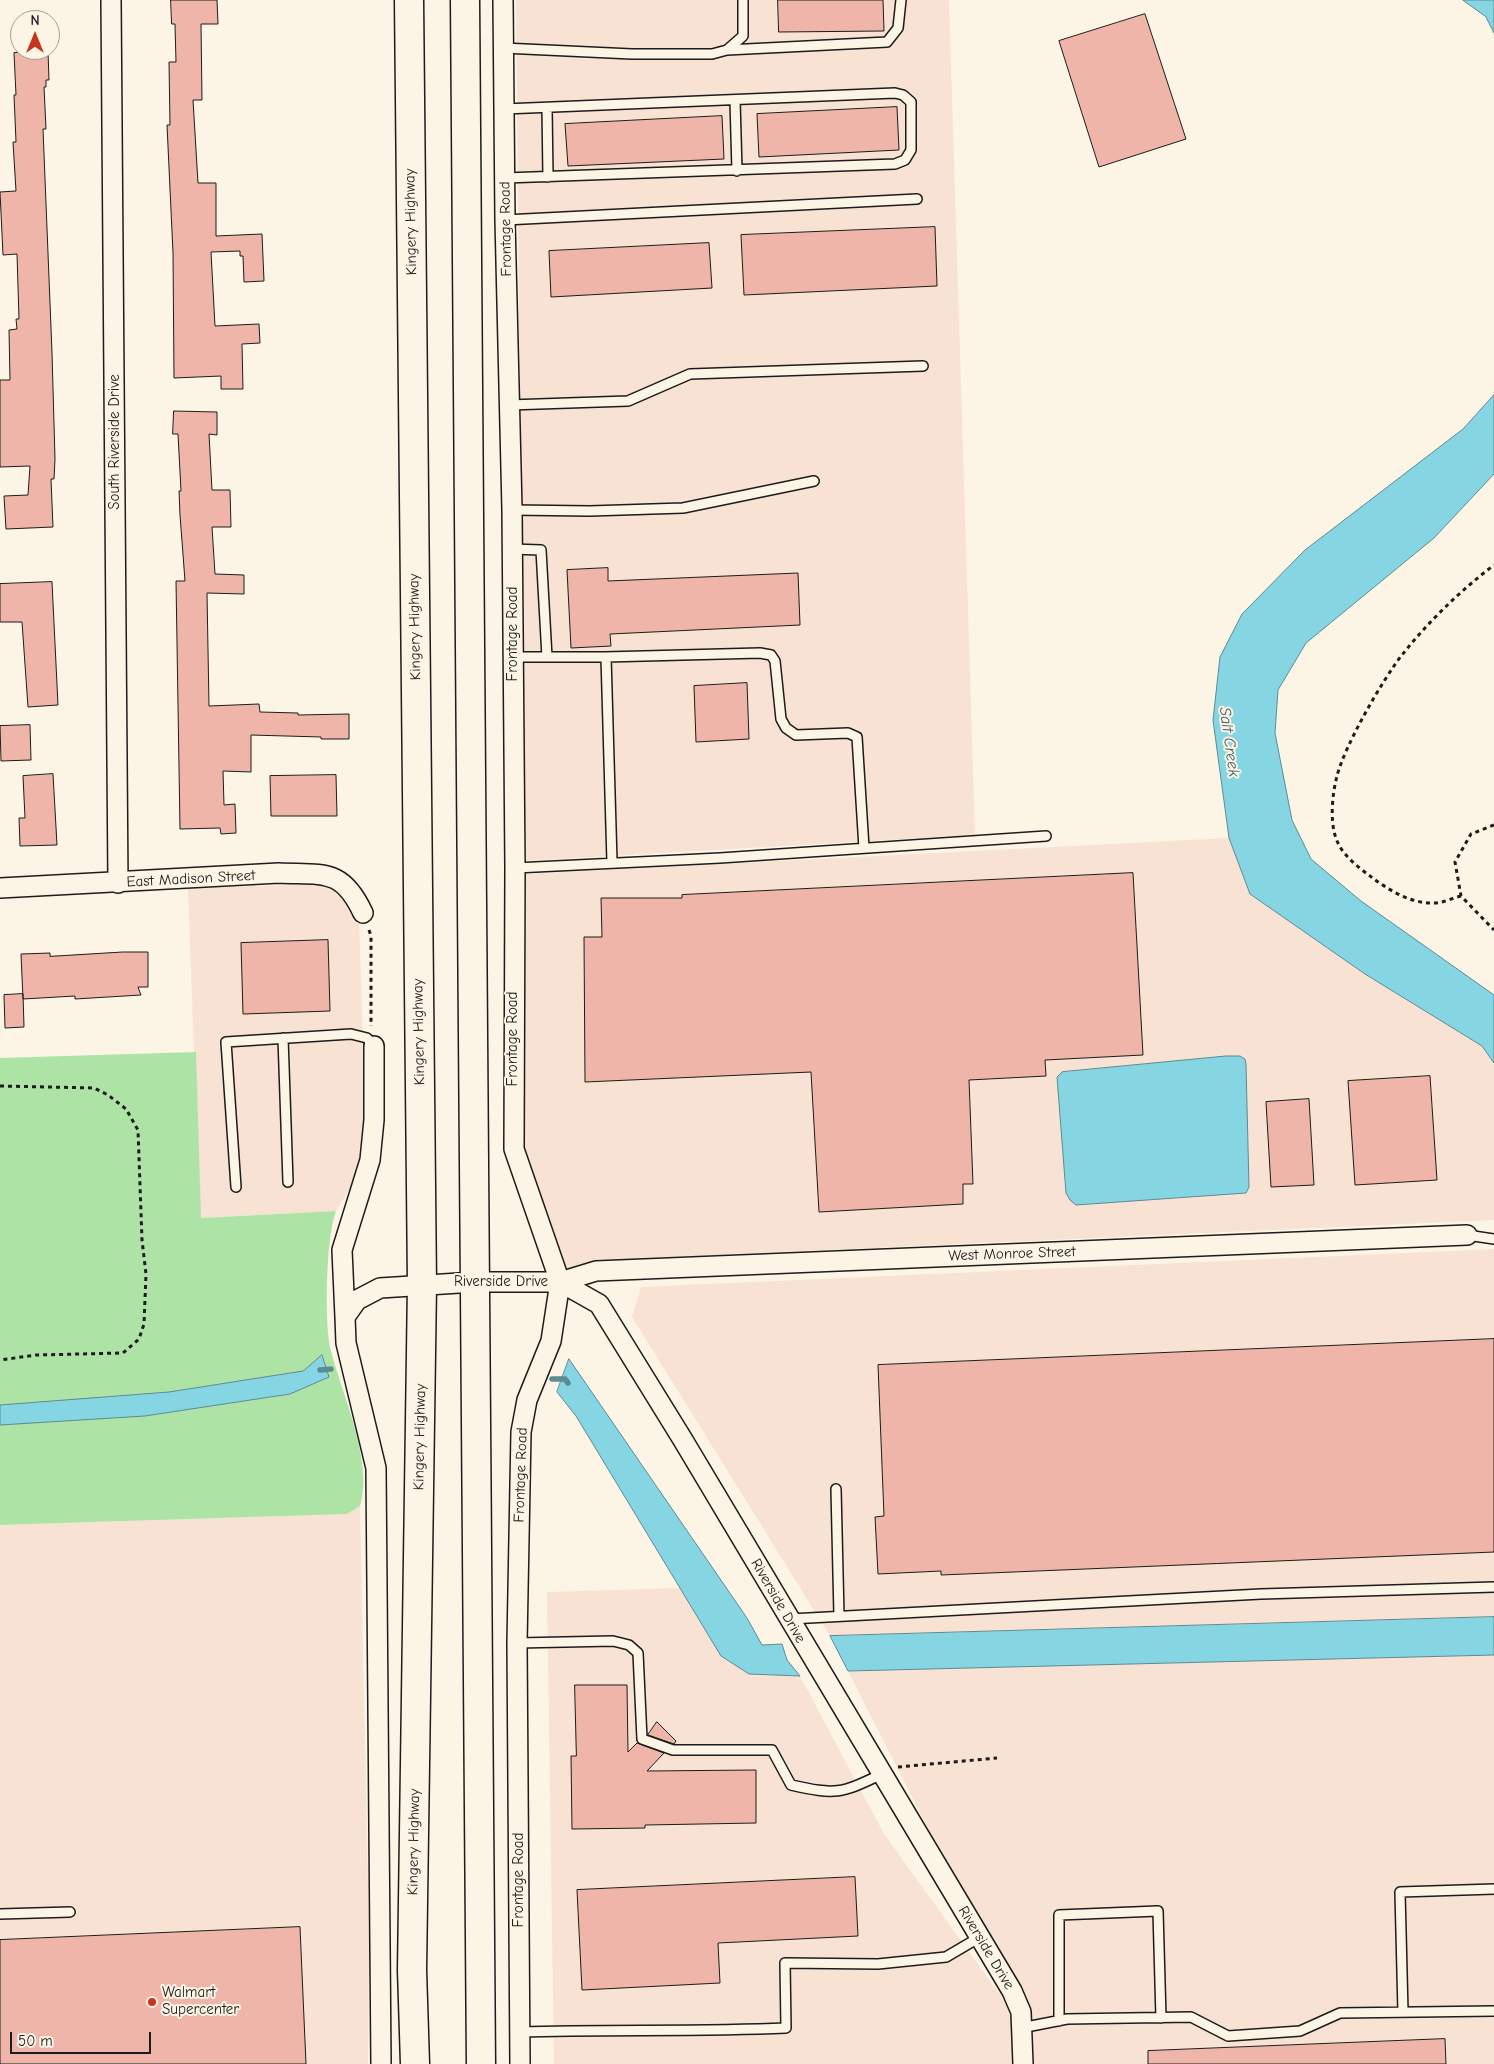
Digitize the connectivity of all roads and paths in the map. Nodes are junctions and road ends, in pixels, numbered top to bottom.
1 (111, 0) edge
2 (409, 0) edge
3 (465, 0) edge
4 (503, 0) edge
5 (743, 0) edge
6 (901, 0) edge
7 (503, 48) junction
8 (727, 50) junction
9 (735, 100) junction
10 (547, 108) junction
11 (504, 109) junction
12 (738, 171) junction
13 (548, 176) junction
14 (505, 178) junction
15 (917, 199) dead end
16 (505, 220) junction
17 (924, 366) dead end
18 (509, 405) junction
19 (814, 481) dead end
20 (512, 510) junction
21 (512, 549) junction
22 (1494, 565) edge
23 (513, 657) junction
24 (547, 657) junction
25 (605, 657) junction
26 (1494, 826) edge
27 (1046, 836) dead end
28 (864, 848) junction
29 (612, 862) junction
30 (515, 868) junction
31 (118, 883) junction
32 (0, 888) edge
33 (1461, 896) junction
34 (363, 913) joint
35 (1494, 930) edge
36 (283, 1038) junction
37 (374, 1046) junction
38 (0, 1086) edge
39 (288, 1182) dead end
40 (236, 1187) dead end
41 (1467, 1235) joint
42 (1494, 1239) edge
43 (474, 1282) junction
44 (560, 1282) junction
45 (422, 1284) junction
46 (346, 1318) junction
47 (0, 1360) edge
48 (836, 1490) dead end
49 (1494, 1587) edge
50 (839, 1616) junction
51 (790, 1619) junction
52 (517, 1643) junction
53 (997, 1758) dead end
54 (880, 1772) junction
55 (1494, 1890) edge
56 (70, 1912) dead end
57 (0, 1914) edge
58 (980, 1937) junction
59 (1494, 2011) edge
60 (1403, 2012) junction
61 (1162, 2018) junction
62 (1059, 2021) junction
63 (1021, 2028) junction
64 (520, 2032) junction
65 (381, 2064) edge
66 (415, 2064) edge
67 (481, 2064) edge
68 (520, 2064) edge
69 (1023, 2064) edge

1 - 31 street, South Riverside Drive
2 - 45 highway, Kingery Highway
3 - 43 highway
4 - 7 street, Frontage Road
5 - 8 lane
6 - 8 lane
7 - 8 lane
7 - 11 street, Frontage Road
9 - 10 lane
9 - 12 lane
9 - 12 lane
10 - 11 lane
10 - 13 lane
11 - 14 street, Frontage Road
12 - 13 lane
13 - 14 lane
14 - 16 street, Frontage Road
15 - 16 lane
16 - 18 street, Frontage Road
17 - 18 lane
18 - 20 street, Frontage Road
19 - 20 lane
20 - 21 street, Frontage Road
21 - 23 street, Frontage Road
21 - 24 lane
22 - 33 path
23 - 24 lane
23 - 30 street, Frontage Road
24 - 25 lane
25 - 28 lane
25 - 29 lane
26 - 33 path
27 - 28 lane
28 - 29 lane
29 - 30 lane
30 - 44 street, Frontage Road
31 - 32 street, East Madison Street
31 - 34 street, East Madison Street
33 - 35 path
34 - 37 path
36 - 37 lane
36 - 39 lane
36 - 40 lane
37 - 46 street
38 - 47 path
41 - 42 lane
41 - 44 street, West Monroe Street
43 - 44 street, Riverside Drive
43 - 45 street, Riverside Drive
43 - 67 highway
44 - 51 street, Riverside Drive
44 - 52 street, Frontage Road
45 - 46 street
45 - 66 highway, Kingery Highway
46 - 65 street
48 - 50 lane
49 - 50 lane
50 - 51 lane
51 - 54 street, Riverside Drive
52 - 54 lane
52 - 64 street, Frontage Road
53 - 54 path
54 - 58 street, Riverside Drive
55 - 60 lane
56 - 57 lane
58 - 63 street, Riverside Drive
58 - 64 lane
59 - 60 lane
60 - 61 lane
61 - 62 lane
61 - 62 lane
62 - 63 lane
63 - 69 street, Riverside Drive
64 - 68 street, Frontage Road

